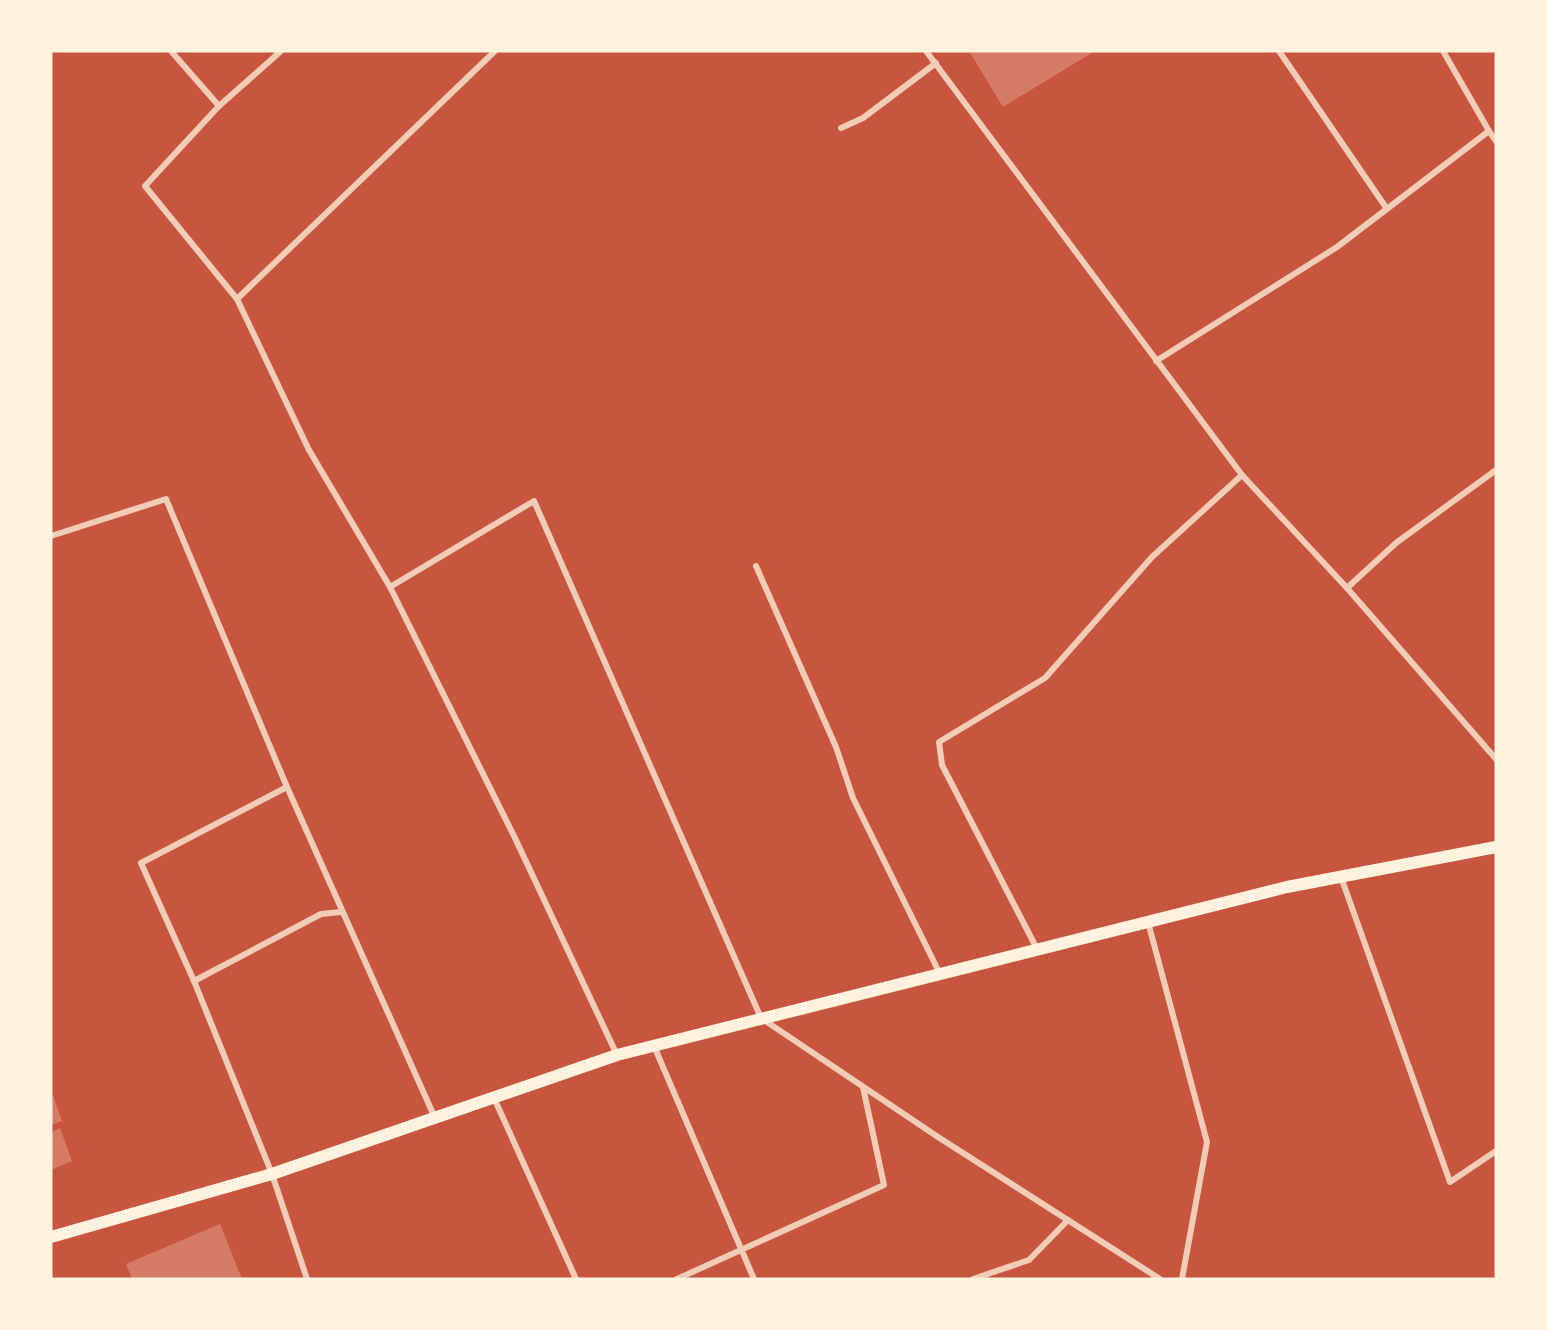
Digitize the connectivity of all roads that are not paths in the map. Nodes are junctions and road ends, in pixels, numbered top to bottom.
1 (171, 51) edge
2 (281, 51) edge
3 (495, 51) edge
4 (926, 51) edge
5 (1279, 51) edge
6 (1443, 51) edge
7 (936, 63) junction
8 (219, 106) junction
9 (841, 128) dead end
10 (1489, 131) junction
11 (1496, 141) edge
12 (1387, 209) junction
13 (237, 299) junction
14 (1156, 361) junction
15 (1496, 470) edge
16 (1242, 475) junction
17 (51, 536) edge
18 (756, 566) dead end
19 (390, 587) junction
20 (1347, 588) junction
21 (1496, 759) edge
22 (287, 787) junction
23 (1496, 847) edge
24 (1340, 876) junction
25 (341, 912) junction
26 (1148, 921) junction
27 (1037, 949) junction
28 (940, 974) junction
29 (194, 981) junction
30 (761, 1018) junction
31 (654, 1045) junction
32 (617, 1054) junction
33 (863, 1086) junction
34 (494, 1097) junction
35 (435, 1118) junction
36 (1496, 1151) edge
37 (272, 1174) junction
38 (1068, 1220) junction
39 (51, 1237) edge
40 (741, 1249) junction
41 (307, 1279) edge
42 (576, 1279) edge
43 (677, 1279) edge
44 (754, 1279) edge
45 (973, 1279) edge
46 (1160, 1279) edge
47 (1182, 1279) edge

1 - 8 street
2 - 8 street
3 - 13 street
4 - 7 street
5 - 12 street
6 - 10 street
7 - 9 street
7 - 14 street
8 - 13 street
10 - 11 street
10 - 12 street
12 - 14 street
13 - 19 street
14 - 16 street
15 - 20 street
16 - 20 street
16 - 27 street
17 - 22 street
18 - 28 street
19 - 30 street
19 - 32 street
20 - 21 street
22 - 25 street
22 - 29 street
23 - 24 main road
24 - 26 main road
24 - 36 street
25 - 29 street
25 - 35 street
26 - 27 main road
26 - 47 street
27 - 28 main road
28 - 30 main road
29 - 37 street
30 - 31 main road
30 - 33 street
31 - 32 main road
31 - 40 street
32 - 34 main road
33 - 38 street
33 - 40 street
34 - 35 main road
34 - 42 street
35 - 37 main road
37 - 39 main road
37 - 41 street
38 - 45 street
38 - 46 street
40 - 43 street
40 - 44 street

